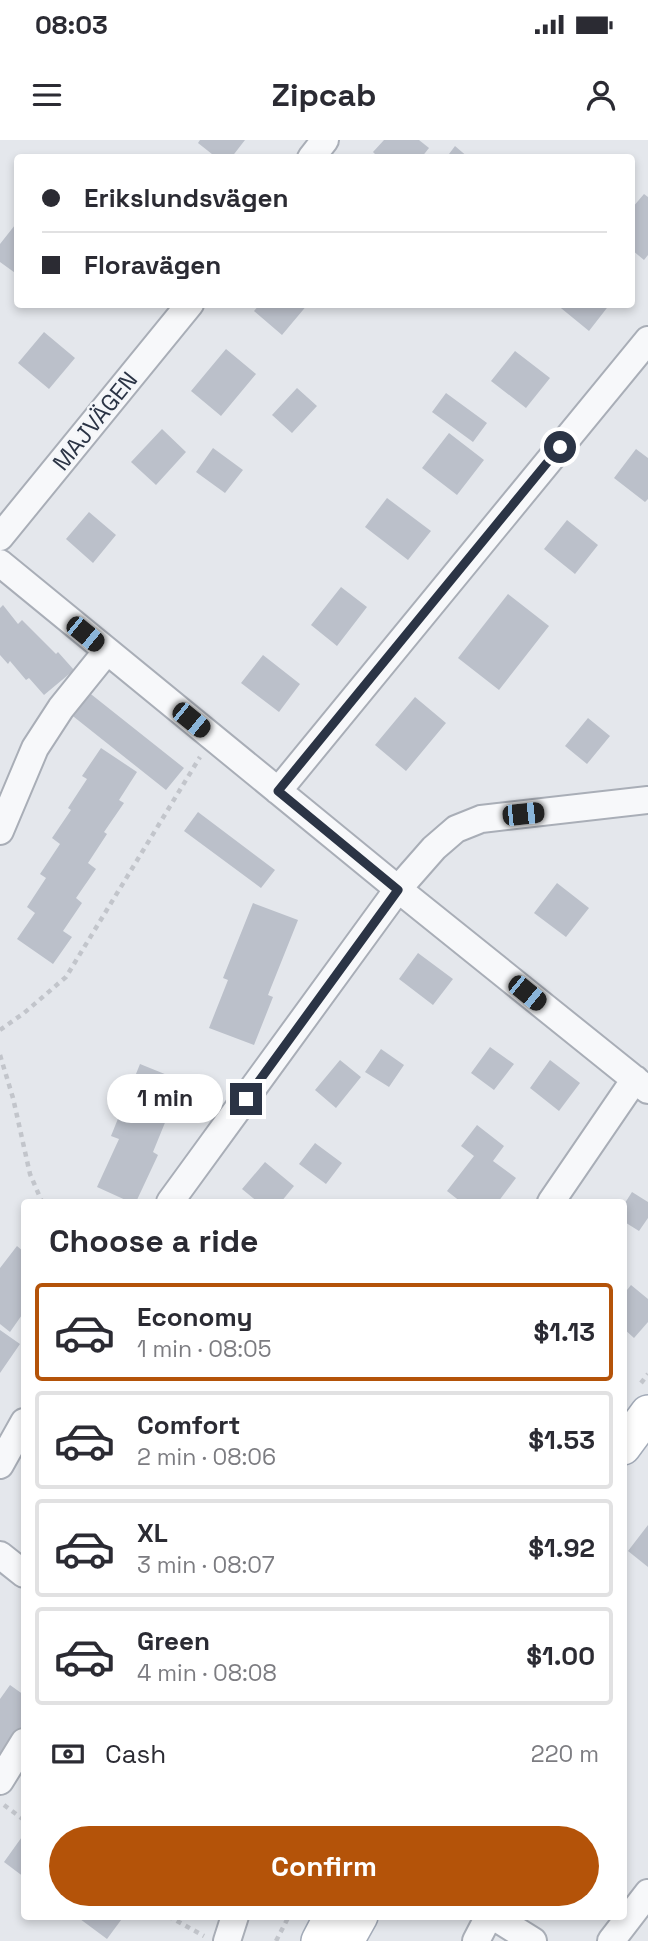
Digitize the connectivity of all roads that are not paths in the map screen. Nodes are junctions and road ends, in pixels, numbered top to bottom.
1 (325, 140) edge
2 (314, 154) edge
3 (187, 308) edge
4 (648, 340) edge
5 (0, 537) edge
6 (0, 563) edge
7 (107, 651) junction
8 (278, 791) junction
9 (648, 800) edge
10 (0, 831) edge
11 (398, 890) junction
12 (641, 1084) edge
13 (172, 1199) edge
14 (553, 1199) edge
15 (648, 1413) edge
16 (21, 1427) edge
17 (627, 1442) edge
18 (0, 1465) edge
19 (0, 1555) edge
20 (21, 1572) edge
21 (21, 1747) edge
22 (0, 1781) edge
23 (648, 1894) edge
24 (234, 1920) edge
25 (330, 1920) edge
26 (358, 1920) edge
27 (489, 1920) edge
28 (498, 1920) edge
29 (227, 1941) edge
30 (319, 1941) edge
31 (346, 1941) edge
32 (476, 1941) edge
33 (533, 1941) edge
34 (611, 1941) edge

1 - 2 street
3 - 5 street, MAJVÄGEN
4 - 8 street
6 - 7 street
7 - 8 street
7 - 10 street
8 - 11 street
9 - 11 street
11 - 12 street
11 - 13 street
12 - 14 street
15 - 17 main road
16 - 18 street
19 - 20 street
21 - 22 street
23 - 34 street
24 - 29 street
25 - 30 main road
26 - 31 main road
27 - 32 street
28 - 33 street

